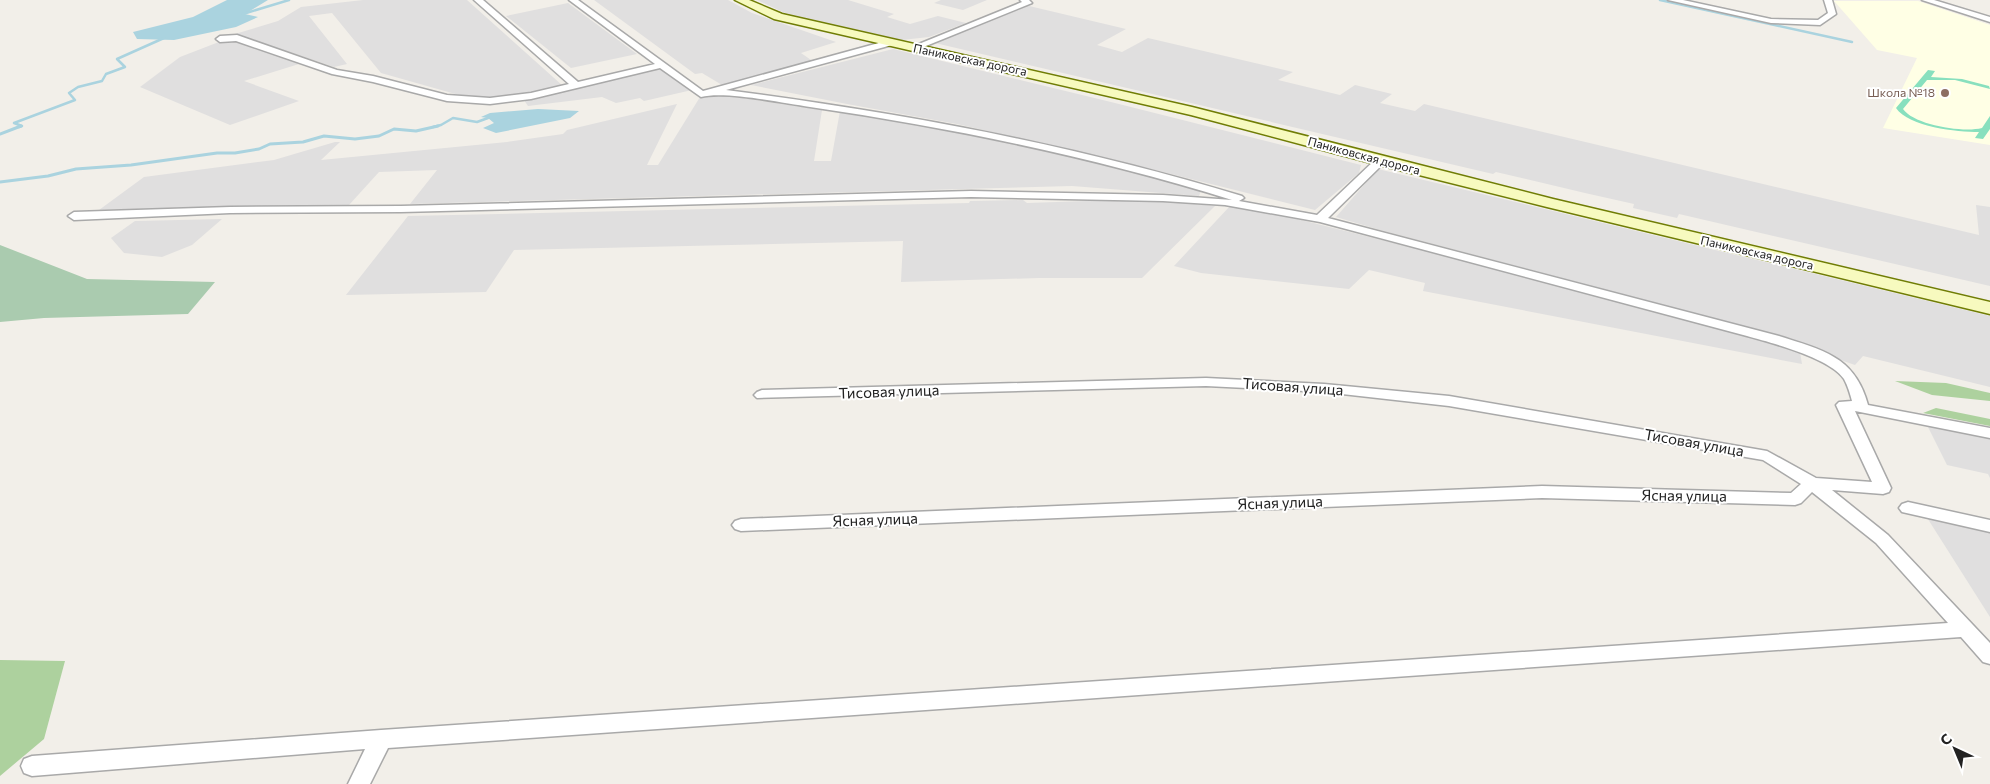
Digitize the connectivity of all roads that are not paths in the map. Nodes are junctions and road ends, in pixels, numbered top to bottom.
1 (478, 0) edge
2 (573, 0) edge
3 (740, 0) edge
4 (1024, 0) edge
5 (1672, 0) edge
6 (1828, 0) edge
7 (1926, 0) edge
8 (1990, 20) edge
9 (220, 39) dead end
10 (890, 43) junction
11 (913, 48) junction
12 (662, 65) junction
13 (576, 86) junction
14 (712, 91) junction
15 (1380, 161) junction
16 (1276, 210) junction
17 (74, 216) dead end
18 (1320, 219) junction
19 (1990, 308) edge
20 (762, 396) dead end
21 (1861, 408) junction
22 (1990, 432) edge
23 (1812, 483) junction
24 (1908, 508) dead end
25 (741, 525) dead end
26 (1990, 526) edge
27 (1967, 630) junction
28 (1990, 656) edge
29 (381, 739) junction
30 (32, 766) dead end
31 (358, 784) edge

1 - 13 street
2 - 12 street
3 - 10 street, Паниковская дорога
4 - 11 street
5 - 6 street
7 - 8 street
9 - 13 street
10 - 11 street, Паниковская дорога
10 - 14 street
11 - 15 street, Паниковская дорога
12 - 13 street
12 - 14 street
14 - 16 street
15 - 18 street
15 - 19 street, Паниковская дорога
16 - 17 street
16 - 18 street
18 - 21 street
20 - 23 street, Тисовая улица
21 - 22 street
21 - 23 street
23 - 25 street, Ясная улица
23 - 27 street, Тисовая улица
24 - 26 street
27 - 28 street, Тисовая улица
27 - 29 street
29 - 30 street
29 - 31 street

